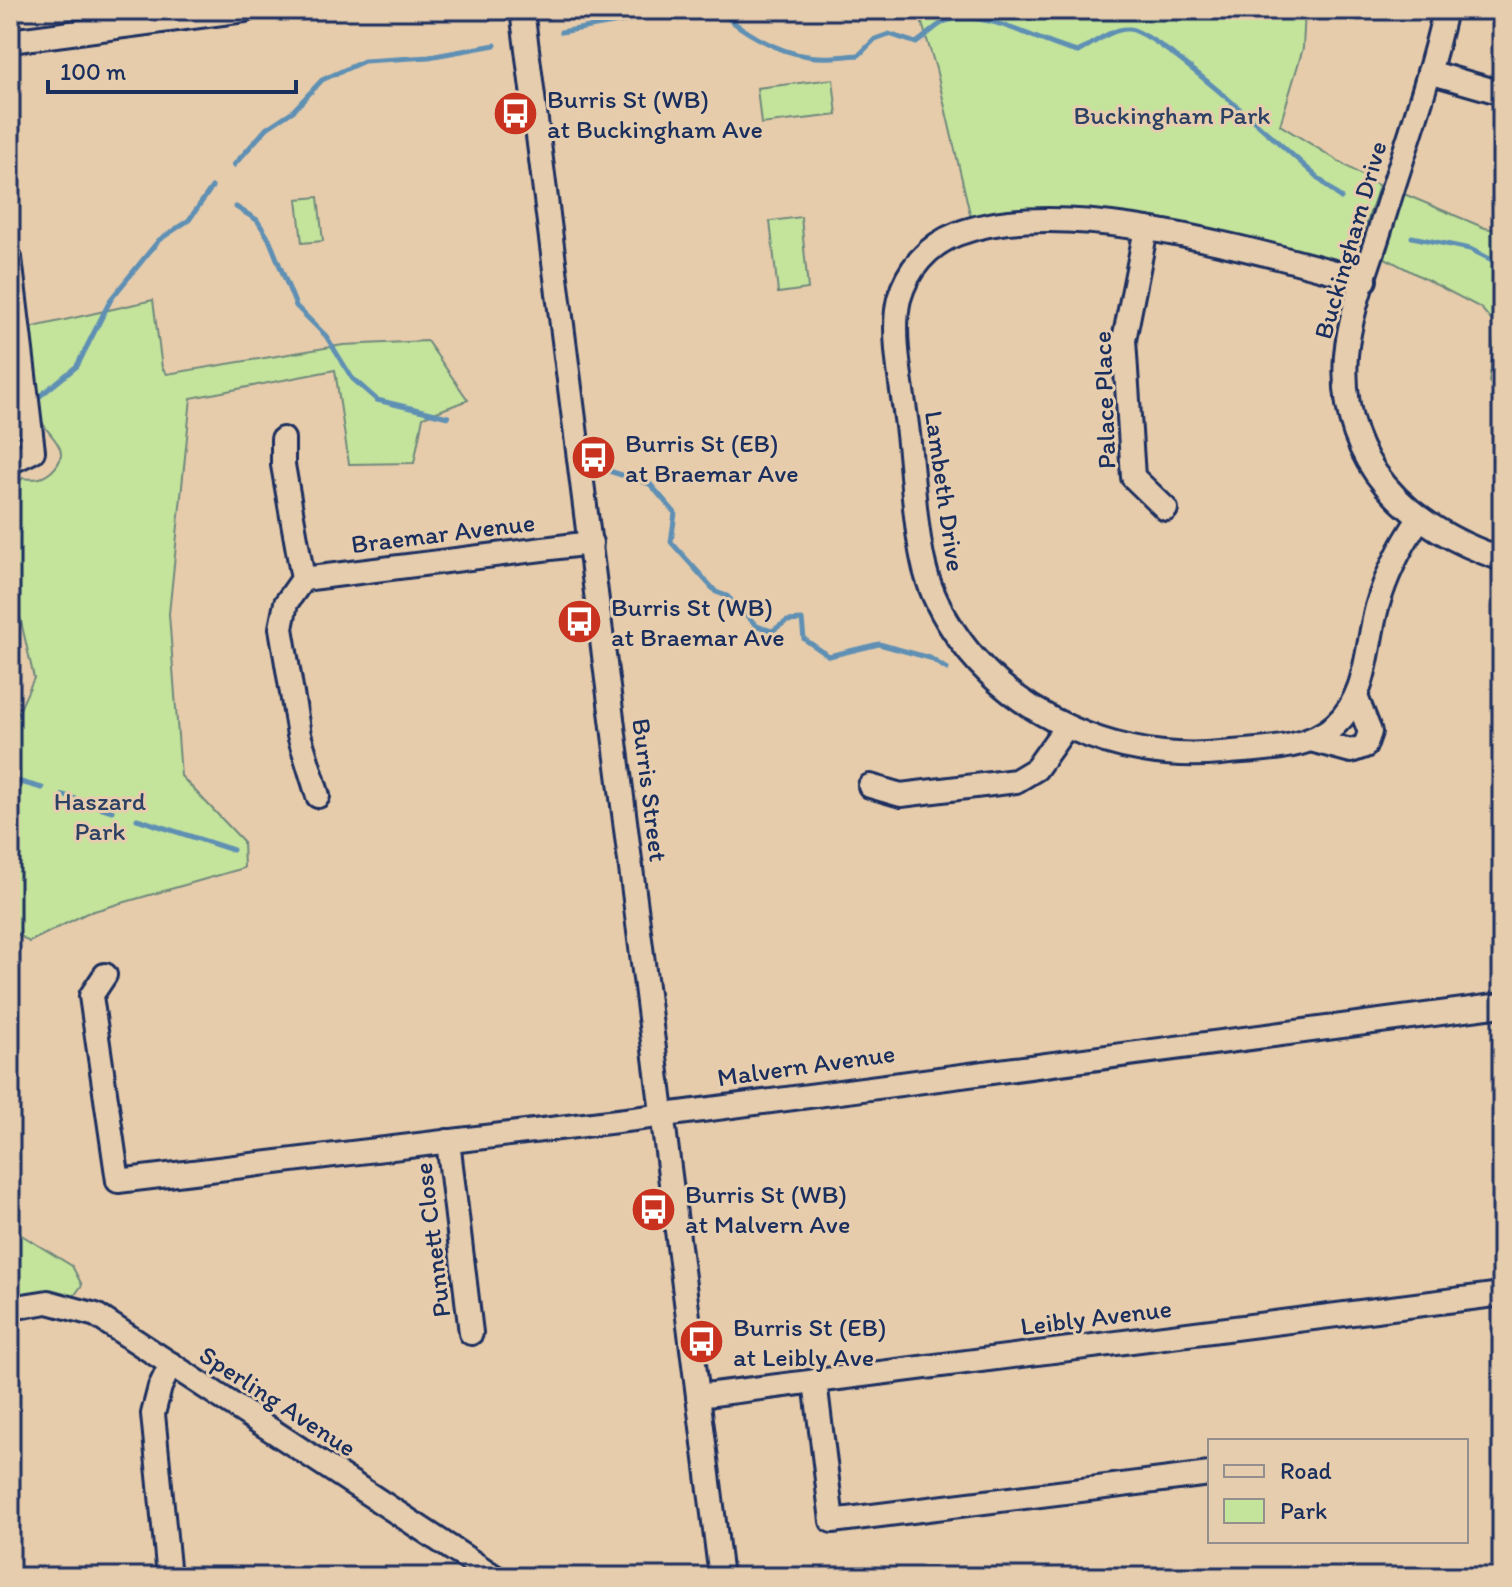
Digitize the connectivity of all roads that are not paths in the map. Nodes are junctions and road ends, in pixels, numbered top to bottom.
1 (245, 10) edge
2 (522, 10) edge
3 (1445, 10) edge
4 (138, 16) edge
5 (10, 41) edge
6 (1429, 72) junction
7 (1502, 93) edge
8 (1146, 229) junction
9 (10, 258) edge
10 (1365, 280) junction
11 (283, 439) dead end
12 (10, 462) edge
13 (1166, 509) dead end
14 (1419, 519) junction
15 (591, 543) junction
16 (1502, 559) edge
17 (303, 579) junction
18 (1357, 699) junction
19 (1066, 727) junction
20 (1314, 741) junction
21 (870, 786) dead end
22 (318, 796) dead end
23 (105, 975) dead end
24 (1502, 1005) edge
25 (662, 1113) junction
26 (448, 1141) junction
27 (1502, 1294) edge
28 (15, 1306) edge
29 (471, 1333) dead end
30 (171, 1364) junction
31 (815, 1381) junction
32 (698, 1396) junction
33 (1208, 1474) edge
34 (169, 1577) edge
35 (495, 1577) edge
36 (721, 1577) edge

1 - 4 street
2 - 15 street, Burris Street
3 - 6 street, Buckingham Drive
4 - 5 street
6 - 7 street
6 - 10 street, Buckingham Drive
8 - 10 street, Lambeth Drive
8 - 13 street, Palace Place
8 - 19 street, Lambeth Drive
9 - 12 street
10 - 14 street, Buckingham Drive
11 - 17 street
14 - 16 street, Buckingham Drive
14 - 18 street
15 - 17 street, Braemar Avenue
15 - 25 street, Burris Street
17 - 22 street
18 - 20 street
18 - 20 street
19 - 20 street, Lambeth Drive
19 - 21 street
23 - 26 street, Malvern Avenue
24 - 25 street, Malvern Avenue
25 - 26 street, Malvern Avenue
25 - 32 street, Burris Street
26 - 29 street, Punnett Close
27 - 31 street, Leibly Avenue
28 - 30 street, Sperling Avenue
30 - 34 street
30 - 35 street, Sperling Avenue
31 - 32 street, Leibly Avenue
31 - 33 street
32 - 36 street, Burris Street

